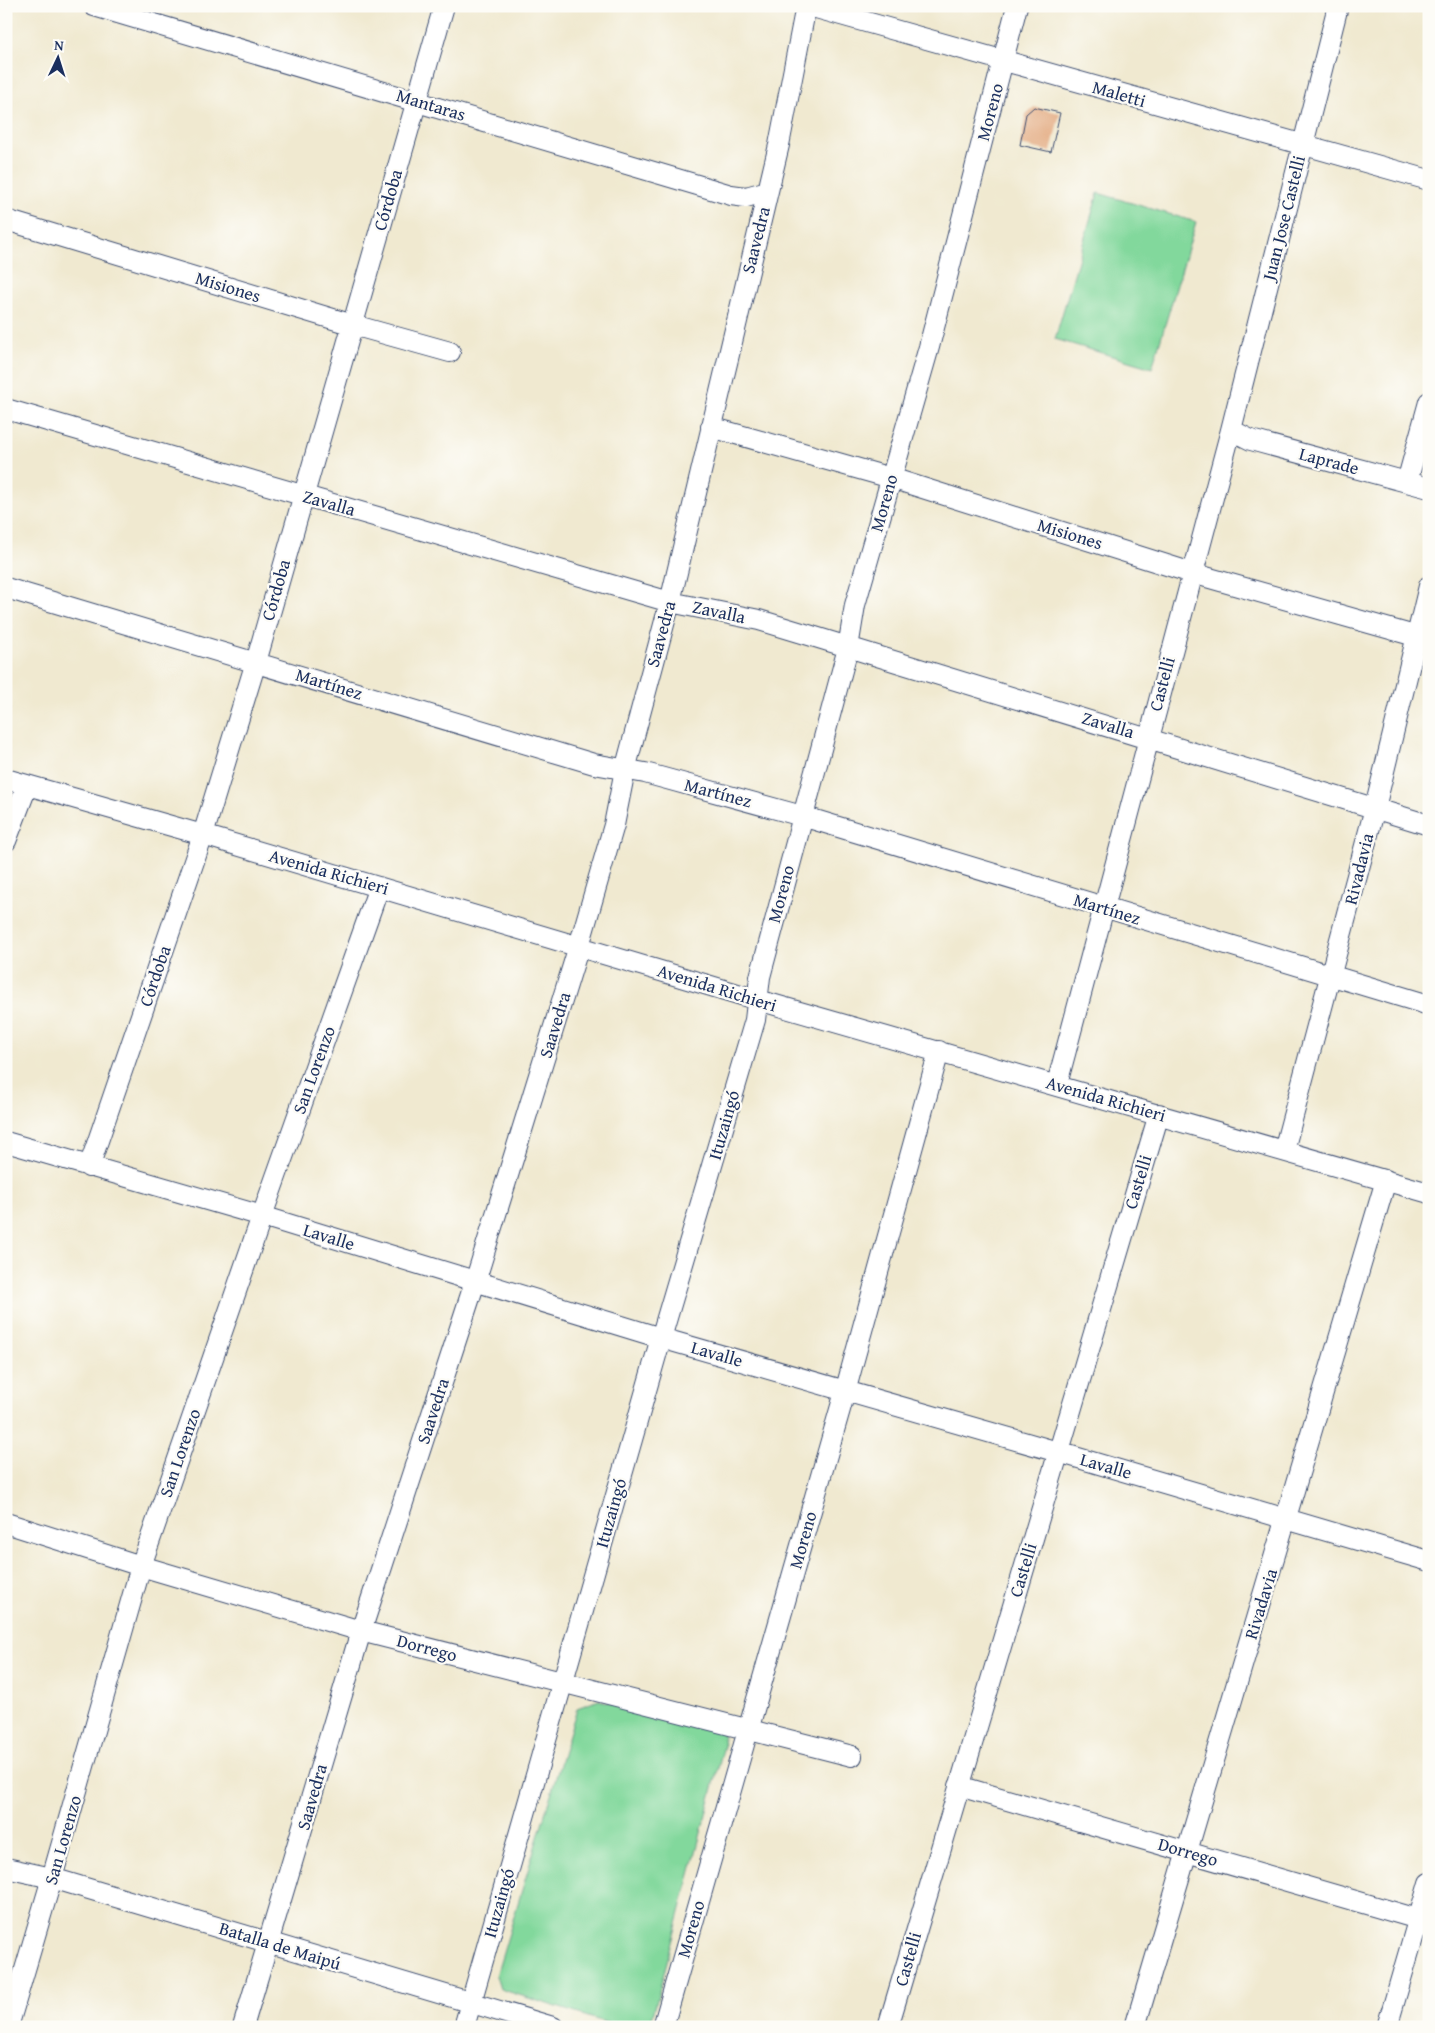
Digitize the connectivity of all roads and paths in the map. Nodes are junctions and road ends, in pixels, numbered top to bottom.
1 (94, 6) edge
2 (444, 6) edge
3 (808, 6) edge
4 (1017, 6) edge
5 (1338, 6) edge
6 (1003, 62) junction
7 (416, 100) junction
8 (1302, 145) junction
9 (1429, 180) edge
10 (768, 191) junction
11 (6, 220) edge
12 (353, 325) junction
13 (450, 352) dead end
14 (1429, 402) edge
15 (6, 409) edge
16 (711, 427) junction
17 (1231, 430) junction
18 (891, 478) junction
19 (1407, 482) junction
20 (1429, 488) edge
21 (303, 496) junction
22 (1192, 572) junction
23 (1429, 586) edge
24 (6, 588) edge
25 (670, 602) junction
26 (1422, 639) edge
27 (848, 648) junction
28 (256, 662) junction
29 (1148, 737) junction
30 (625, 770) junction
31 (6, 779) edge
32 (27, 786) junction
33 (1375, 808) junction
34 (802, 816) junction
35 (1429, 825) edge
36 (203, 835) junction
37 (6, 841) edge
38 (379, 887) junction
39 (1105, 909) junction
40 (579, 946) junction
41 (1332, 976) junction
42 (758, 1000) junction
43 (1429, 1005) edge
44 (939, 1052) junction
45 (1056, 1084) junction
46 (1159, 1114) junction
47 (6, 1142) edge
48 (1284, 1150) junction
49 (89, 1167) junction
50 (1386, 1180) junction
51 (1429, 1193) edge
52 (262, 1216) junction
53 (474, 1282) junction
54 (661, 1338) junction
55 (845, 1392) junction
56 (1058, 1452) junction
57 (1286, 1518) junction
58 (6, 1523) edge
59 (1429, 1561) edge
60 (141, 1566) junction
61 (361, 1631) junction
62 (562, 1683) junction
63 (748, 1731) junction
64 (852, 1756) dead end
65 (959, 1786) junction
66 (1187, 1852) junction
67 (6, 1868) edge
68 (52, 1878) junction
69 (1429, 1883) edge
70 (1418, 1919) junction
71 (269, 1943) junction
72 (471, 2003) junction
73 (8, 2027) edge
74 (244, 2027) edge
75 (464, 2027) edge
76 (553, 2027) edge
77 (663, 2027) edge
78 (888, 2027) edge
79 (1135, 2027) edge
80 (1387, 2027) edge

1 - 7 street, Mantaras
2 - 7 street, Córdoba
3 - 6 street, Maletti
3 - 10 street, Saavedra
4 - 6 street, Moreno
5 - 8 street, Juan Jose Castelli
6 - 8 street, Maletti
6 - 18 street, Moreno
7 - 10 street, Mantaras
7 - 12 street, Córdoba
8 - 9 street, Maletti
8 - 17 street, Juan Jose Castelli
10 - 16 street, Saavedra
11 - 12 street, Misiones
12 - 13 street, Misiones
12 - 21 street, Córdoba
14 - 19 street
15 - 21 street, Zavalla
16 - 18 street, Misiones
16 - 25 street, Saavedra
17 - 19 street, Laprade
17 - 22 street, Castelli
18 - 22 street, Misiones
18 - 27 street, Moreno
19 - 20 street, Laprade
21 - 25 street, Zavalla
21 - 28 street, Córdoba
22 - 26 street, Misiones
22 - 29 street, Castelli
23 - 26 street, Rivadavia
24 - 28 street, Martínez
25 - 27 street, Zavalla
25 - 30 street, Saavedra
26 - 33 street, Rivadavia
27 - 29 street, Zavalla
27 - 34 street, Moreno
28 - 30 street, Martínez
28 - 36 street, Córdoba
29 - 33 street, Zavalla
29 - 39 street, Castelli
30 - 34 street, Martínez
30 - 40 street, Saavedra
31 - 32 street, Avenida Richieri
32 - 36 street, Avenida Richieri
32 - 37 street
33 - 35 street, Zavalla
33 - 41 street, Rivadavia
34 - 39 street, Martínez
34 - 42 street, Moreno
36 - 38 street, Avenida Richieri
36 - 49 street, Córdoba
38 - 40 street, Avenida Richieri
38 - 52 street, San Lorenzo
39 - 41 street, Martínez
39 - 45 street, Castelli
40 - 42 street, Avenida Richieri
40 - 53 street, Saavedra
41 - 43 street, Martínez
41 - 48 street, Rivadavia
42 - 44 street, Avenida Richieri
42 - 54 street, Ituzaingó
44 - 45 street, Avenida Richieri
44 - 55 street, Moreno
45 - 46 street, Avenida Richieri
46 - 48 street, Avenida Richieri
46 - 56 street, Castelli
47 - 49 street, Lavalle
48 - 50 street, Avenida Richieri
49 - 52 street, Lavalle
50 - 51 street, Avenida Richieri
50 - 57 street, Rivadavia
52 - 53 street, Lavalle
52 - 60 street, San Lorenzo
53 - 54 street, Lavalle
53 - 61 street, Saavedra
54 - 55 street, Lavalle
54 - 62 street, Ituzaingó
55 - 56 street, Lavalle
55 - 63 street, Moreno
56 - 57 street, Lavalle
56 - 65 street, Castelli
57 - 59 street, Lavalle
57 - 66 street, Rivadavia
58 - 60 street, Dorrego
60 - 61 street, Dorrego
60 - 68 street, San Lorenzo
61 - 62 street, Dorrego
61 - 71 street, Saavedra
62 - 63 street, Dorrego
62 - 72 street, Ituzaingó
63 - 64 street, Dorrego
63 - 77 street, Moreno
65 - 66 street, Dorrego
65 - 78 street, Castelli
66 - 70 street, Dorrego
66 - 79 street, Rivadavia
67 - 68 street, Batalla de Maipú
68 - 71 street, Batalla de Maipú
68 - 73 street, San Lorenzo
69 - 70 street
70 - 80 street
71 - 72 street, Batalla de Maipú
71 - 74 street, Saavedra
72 - 75 street, Ituzaingó
72 - 76 street, Batalla de Maipú

